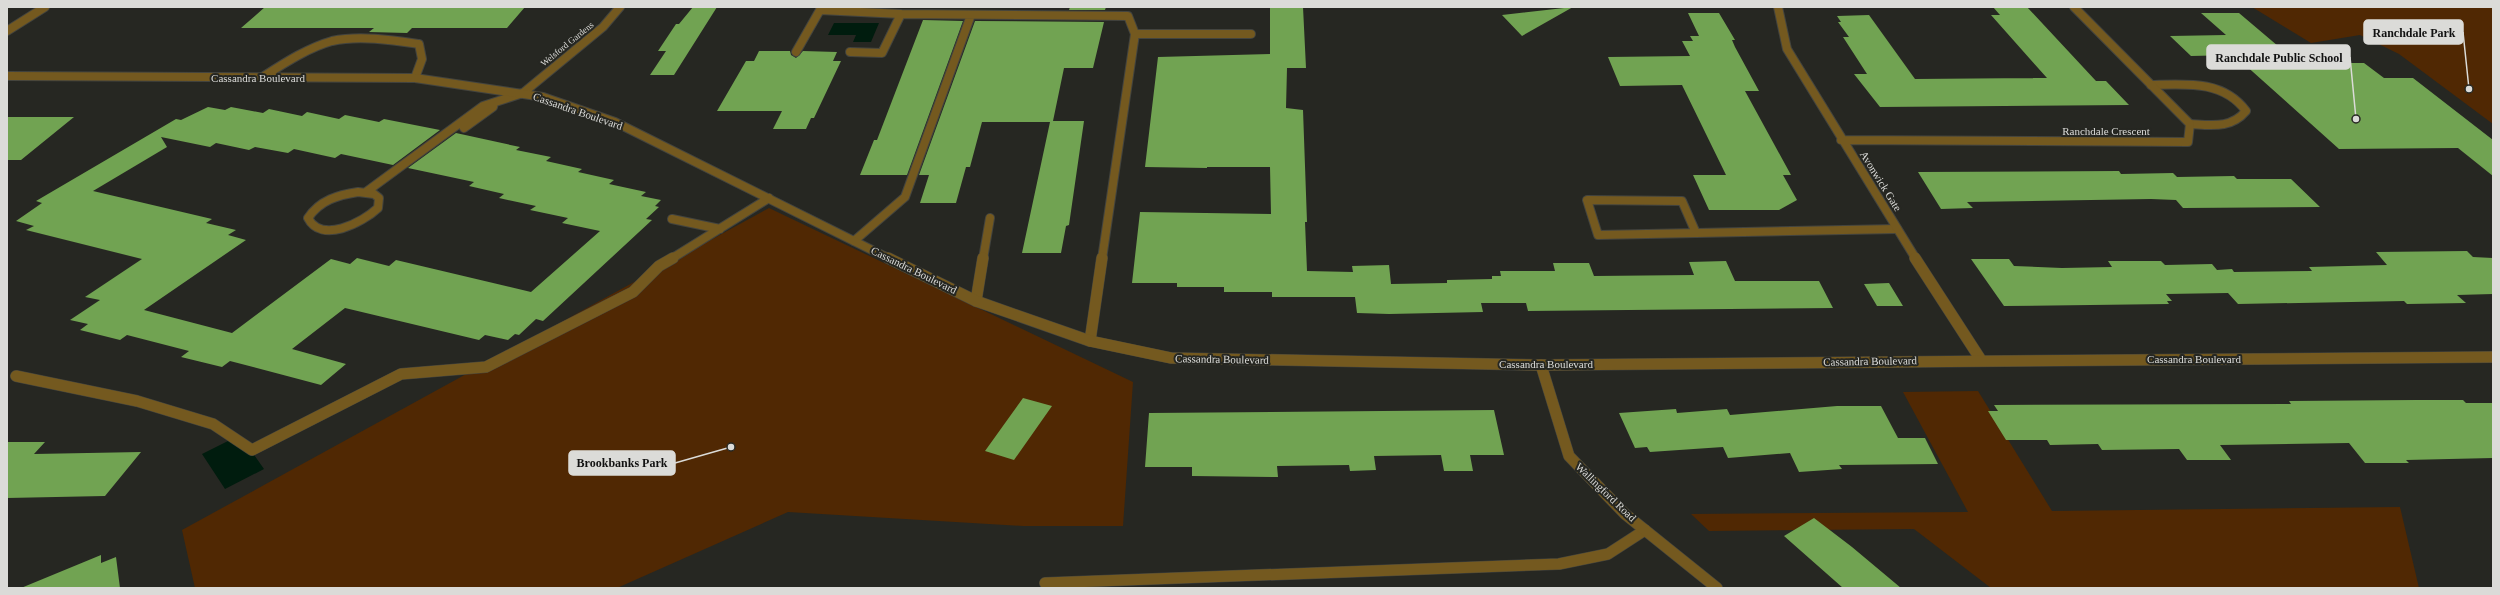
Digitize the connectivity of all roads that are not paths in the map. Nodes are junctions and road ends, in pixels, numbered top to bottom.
1 (45, 7) edge
2 (620, 7) edge
3 (1778, 7) edge
4 (2074, 7) edge
5 (820, 9) edge
6 (901, 14) junction
7 (971, 15) junction
8 (7, 31) edge
9 (1135, 34) junction
10 (1251, 34) dead end
11 (796, 52) dead end
12 (850, 52) dead end
13 (7, 76) edge
14 (261, 78) junction
15 (415, 78) junction
16 (2151, 85) junction
17 (523, 93) junction
18 (2190, 124) junction
19 (1841, 140) junction
20 (370, 193) junction
21 (769, 198) junction
22 (990, 218) dead end
23 (672, 219) dead end
24 (720, 229) junction
25 (1897, 229) junction
26 (1696, 234) junction
27 (854, 241) junction
28 (976, 301) junction
29 (1090, 341) junction
30 (2493, 357) edge
31 (1981, 360) junction
32 (1541, 365) junction
33 (16, 376) dead end
34 (1645, 530) junction
35 (1045, 583) dead end
36 (1717, 588) edge

1 - 8 street
2 - 17 street, Welsford Gardens
3 - 19 street, Avonwick Gate
4 - 16 street
5 - 6 street
5 - 11 street
6 - 7 street
6 - 12 street
7 - 9 street
7 - 27 street
9 - 10 street
9 - 29 street
13 - 14 street, Cassandra Boulevard
14 - 15 street, Cassandra Boulevard
14 - 15 street
15 - 17 street, Cassandra Boulevard
16 - 18 street
16 - 18 street
17 - 20 street
17 - 21 street, Cassandra Boulevard
18 - 19 street, Ranchdale Crescent
19 - 25 street, Avonwick Gate
20 - 20 street
21 - 24 street
21 - 27 street, Cassandra Boulevard
22 - 28 street
23 - 24 street
24 - 33 street
25 - 26 street
25 - 31 street, Avonwick Gate
26 - 26 street
27 - 28 street, Cassandra Boulevard
28 - 29 street, Cassandra Boulevard
29 - 32 street, Cassandra Boulevard
30 - 31 street, Cassandra Boulevard
31 - 32 street, Cassandra Boulevard
32 - 34 street, Wallingford Road
34 - 35 street
34 - 36 street, Wallingford Road

